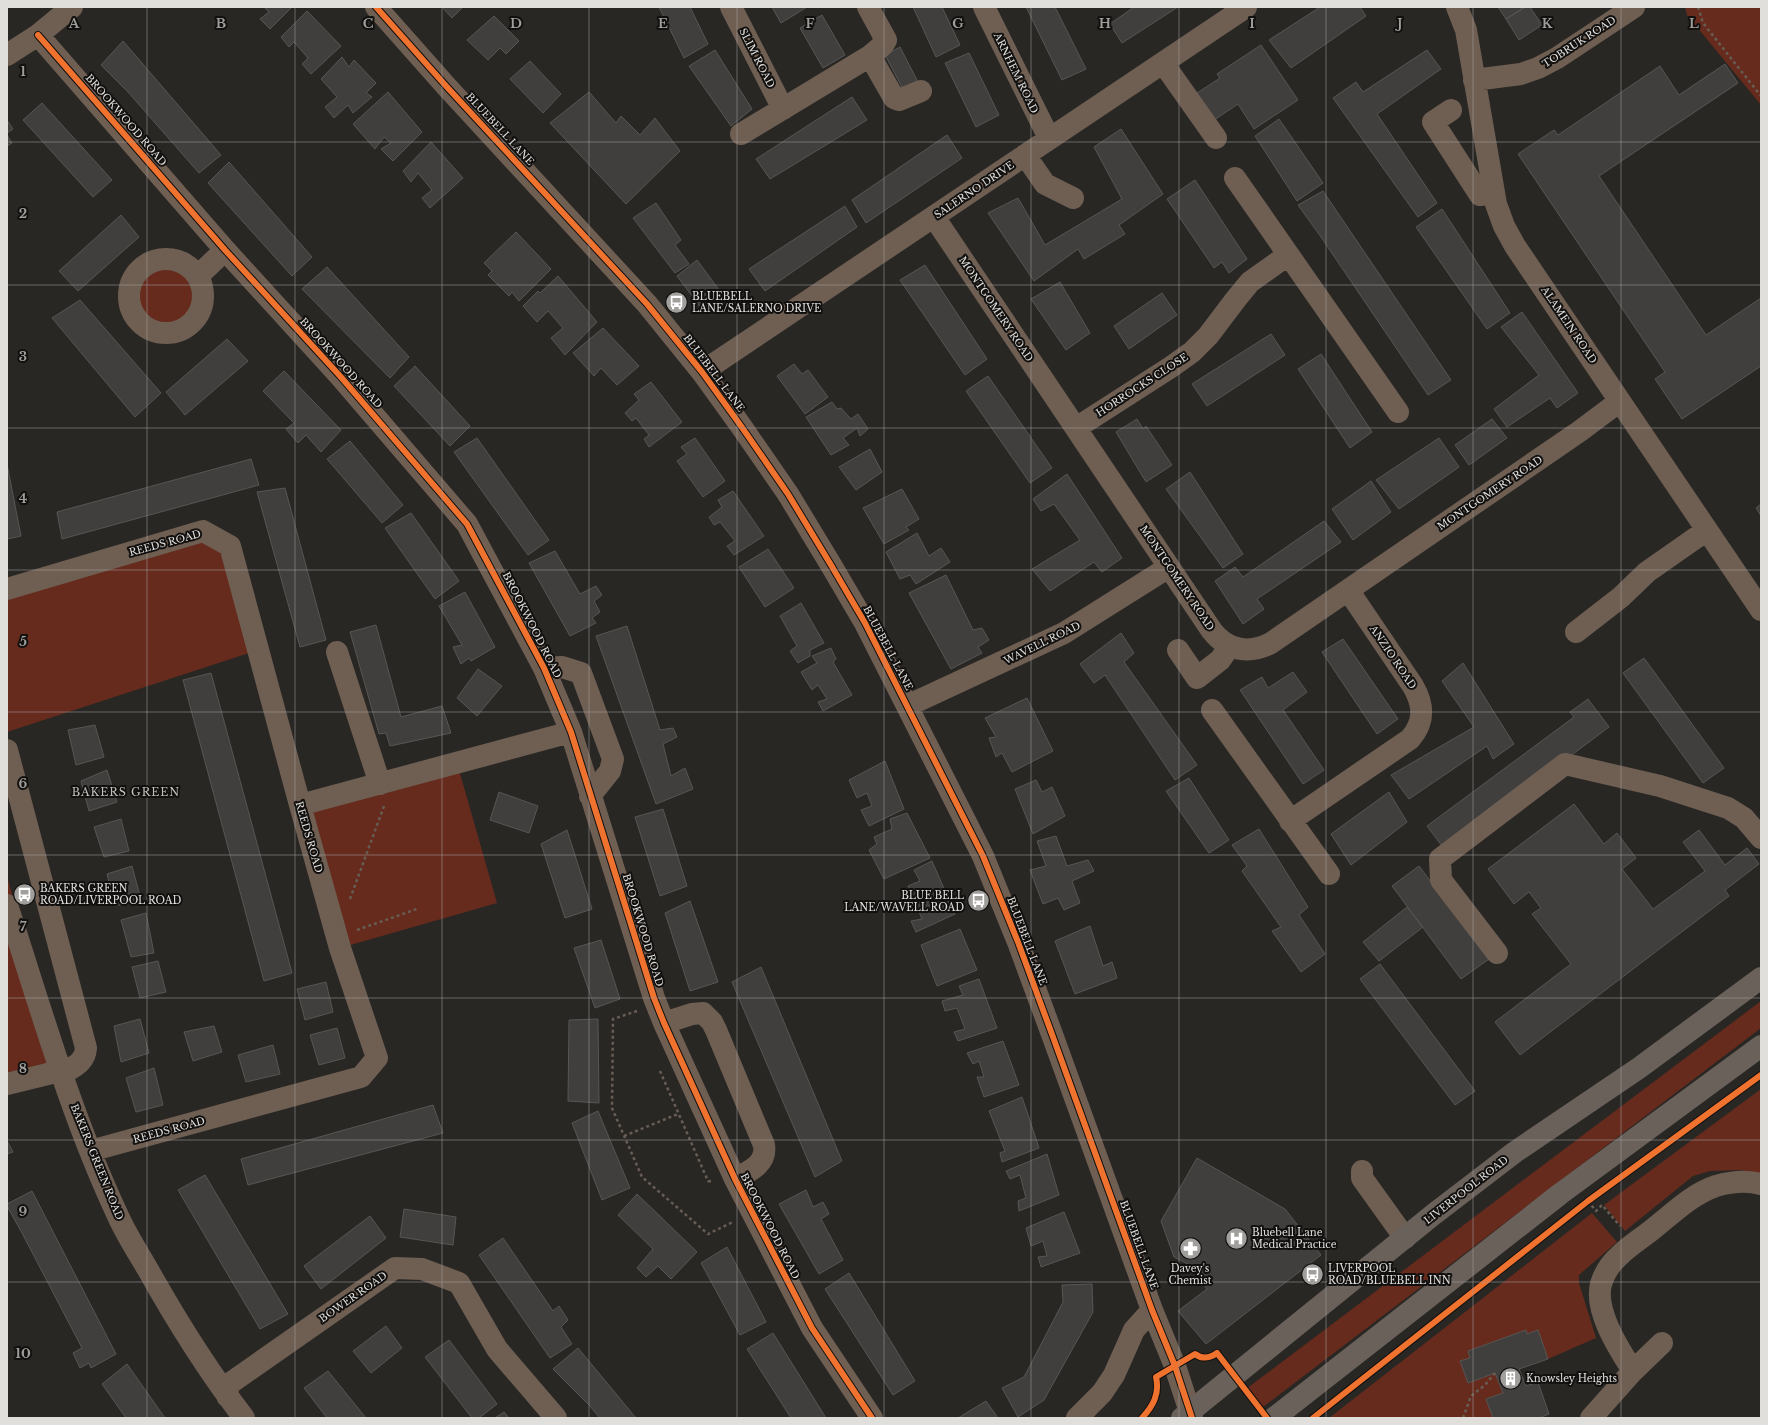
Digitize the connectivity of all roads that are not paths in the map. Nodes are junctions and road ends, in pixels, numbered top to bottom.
1 (72, 7) edge
2 (376, 7) edge
3 (731, 7) edge
4 (868, 7) edge
5 (984, 7) edge
6 (1246, 7) edge
7 (1458, 7) edge
8 (1634, 7) edge
9 (38, 34) junction
10 (7, 55) edge
11 (870, 56) junction
12 (1163, 63) junction
13 (1474, 80) junction
14 (921, 91) dead end
15 (783, 108) junction
16 (1452, 110) dead end
17 (741, 134) dead end
18 (1049, 138) junction
19 (1216, 138) dead end
20 (1025, 155) junction
21 (1235, 178) dead end
22 (1494, 193) junction
23 (1073, 198) dead end
24 (934, 217) junction
25 (225, 250) junction
26 (1288, 255) junction
27 (198, 276) dead end
28 (702, 372) junction
29 (1620, 401) junction
30 (1398, 412) dead end
31 (1076, 428) junction
32 (1707, 530) junction
33 (1169, 567) junction
34 (7, 589) edge
35 (1348, 590) junction
36 (1761, 610) edge
37 (1576, 632) dead end
38 (1230, 646) junction
39 (1178, 650) dead end
40 (337, 652) dead end
41 (544, 668) junction
42 (907, 706) junction
43 (1212, 710) dead end
44 (571, 732) junction
45 (7, 750) edge
46 (386, 782) junction
47 (590, 796) junction
48 (300, 805) junction
49 (1290, 821) junction
50 (1761, 838) edge
51 (1329, 874) dead end
52 (7, 905) edge
53 (1497, 953) dead end
54 (1761, 978) edge
55 (660, 1013) junction
56 (1761, 1046) edge
57 (61, 1072) junction
58 (7, 1084) edge
59 (90, 1151) junction
60 (1362, 1171) dead end
61 (735, 1179) junction
62 (1761, 1184) edge
63 (1405, 1238) junction
64 (1152, 1310) junction
65 (1662, 1344) dead end
66 (1634, 1371) junction
67 (227, 1396) junction
68 (1188, 1416) edge
69 (244, 1418) edge
70 (556, 1418) edge
71 (872, 1418) edge
72 (1077, 1418) edge
73 (1274, 1418) edge
74 (1591, 1418) edge

1 - 9 street
2 - 28 street, BLUEBELL LANE
3 - 15 street, SLIM ROAD
4 - 11 street
5 - 18 street, ARNHEM ROAD
6 - 12 street, SALERNO DRIVE
7 - 13 street, ALAMEIN ROAD
8 - 13 street, TOBRUK ROAD
9 - 10 street
9 - 25 street, BROOKWOOD ROAD
11 - 14 street
11 - 15 street
12 - 18 street, SALERNO DRIVE
12 - 19 street
13 - 22 street, ALAMEIN ROAD
15 - 17 street
16 - 22 street
18 - 20 street, SALERNO DRIVE
20 - 23 street
20 - 24 street, SALERNO DRIVE
21 - 26 street
22 - 29 street, ALAMEIN ROAD
24 - 28 street, SALERNO DRIVE
24 - 31 street, MONTGOMERY ROAD
25 - 27 street
25 - 41 street, BROOKWOOD ROAD
26 - 30 street
26 - 31 street, HORROCKS CLOSE
28 - 42 street, BLUEBELL LANE
29 - 32 street, ALAMEIN ROAD
29 - 35 street, MONTGOMERY ROAD
31 - 33 street, MONTGOMERY ROAD
32 - 36 street, ALAMEIN ROAD
32 - 37 street
33 - 38 street, MONTGOMERY ROAD
33 - 42 street, WAVELL ROAD
34 - 48 street, REEDS ROAD
35 - 38 street, MONTGOMERY ROAD
35 - 49 street, ANZIO ROAD
38 - 39 street
40 - 46 street
41 - 44 street, BROOKWOOD ROAD
41 - 47 street
42 - 64 street, BLUEBELL LANE
43 - 49 street
44 - 46 street
44 - 47 street, BROOKWOOD ROAD
45 - 57 street
46 - 48 street
47 - 55 street, BROOKWOOD ROAD
48 - 59 street, REEDS ROAD
49 - 51 street
50 - 53 street
52 - 57 street, BAKERS GREEN ROAD
54 - 63 highway, LIVERPOOL ROAD
55 - 61 street, BROOKWOOD ROAD
55 - 61 street, BROOKWOOD ROAD
56 - 73 highway
57 - 58 street
57 - 59 street, BAKERS GREEN ROAD
59 - 67 street, BAKERS GREEN ROAD
60 - 63 street
61 - 71 street, BROOKWOOD ROAD
62 - 66 street
63 - 68 highway, LIVERPOOL ROAD
64 - 68 street, BLUEBELL LANE
64 - 72 street
65 - 66 street
66 - 74 street
67 - 69 street, BAKERS GREEN ROAD
67 - 70 street, BOWER ROAD

